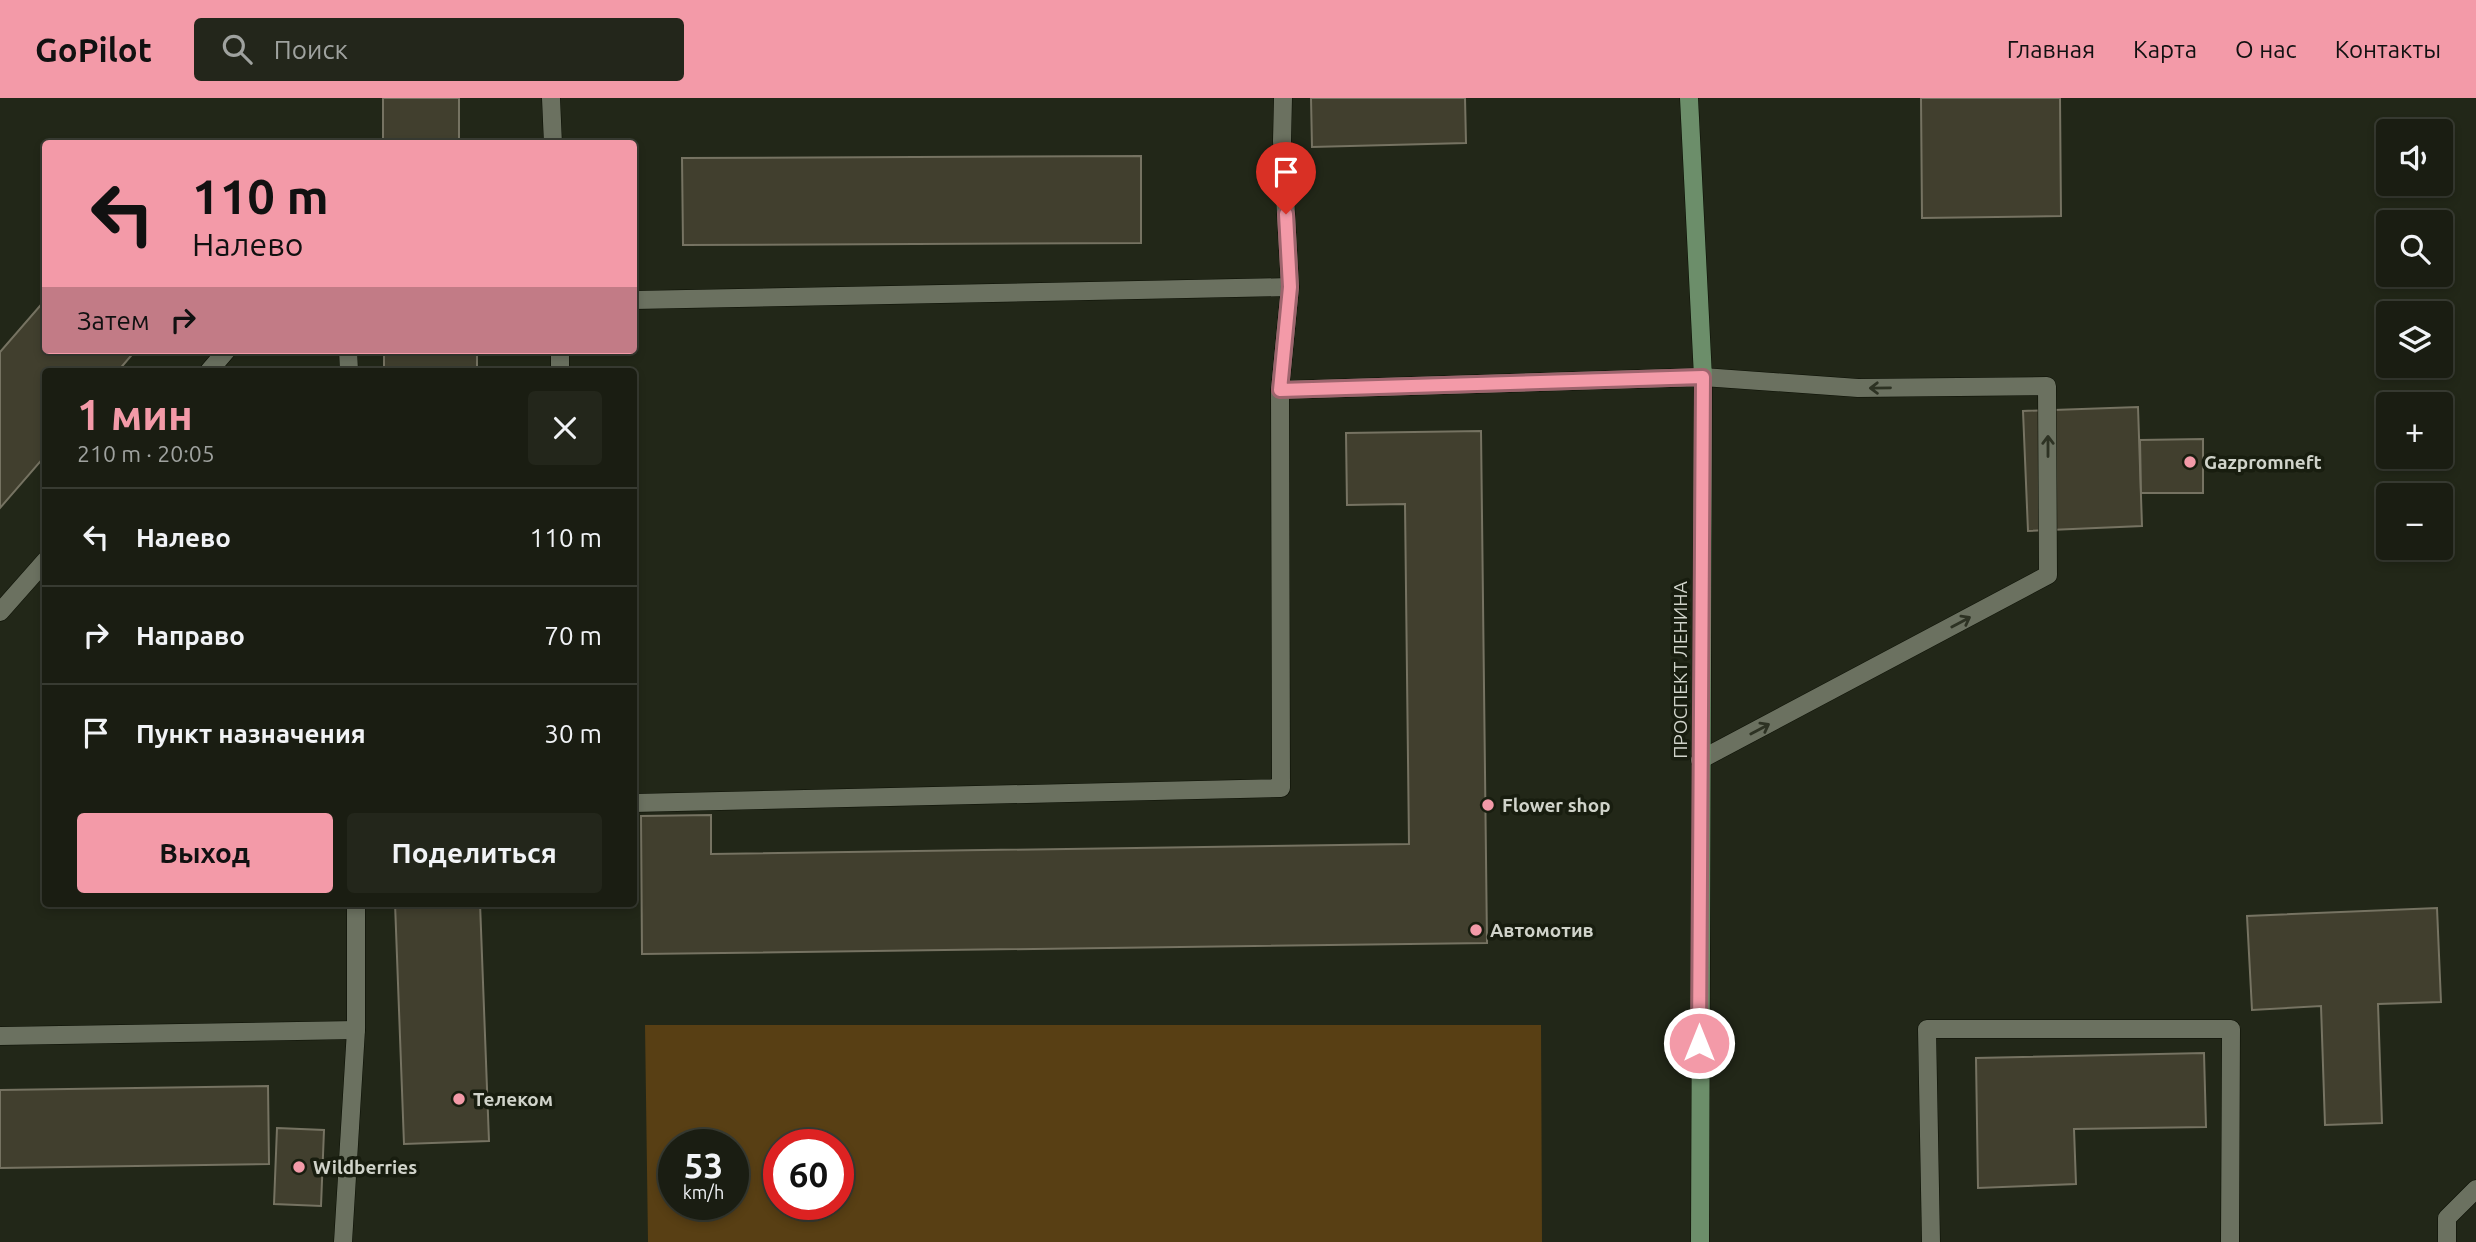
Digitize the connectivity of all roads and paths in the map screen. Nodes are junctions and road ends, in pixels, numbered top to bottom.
1 (551, 98) edge
2 (1283, 98) edge
3 (1689, 98) edge
4 (553, 140) edge
5 (1290, 287) junction
6 (637, 300) edge
7 (224, 354) edge
8 (212, 368) edge
9 (1703, 377) junction
10 (1280, 390) junction
11 (42, 565) edge
12 (0, 612) edge
13 (1700, 760) junction
14 (637, 803) edge
15 (356, 907) edge
16 (356, 1030) junction
17 (0, 1036) edge
18 (2476, 1189) edge
19 (344, 1242) edge
20 (1700, 1242) edge
21 (1931, 1242) edge
22 (2230, 1242) edge
23 (2447, 1242) edge

1 - 4 lane
2 - 5 lane
3 - 9 main road, ПРОСПЕКТ ЛЕНИНА
5 - 6 lane
5 - 10 lane
7 - 8 lane
9 - 10 lane
9 - 13 main road, ПРОСПЕКТ ЛЕНИНА
13 -> 9 lane
10 - 14 lane
11 - 12 lane
13 - 20 main road, ПРОСПЕКТ ЛЕНИНА
15 - 16 lane
16 - 17 lane
16 - 19 lane
18 - 23 lane
21 - 22 lane

